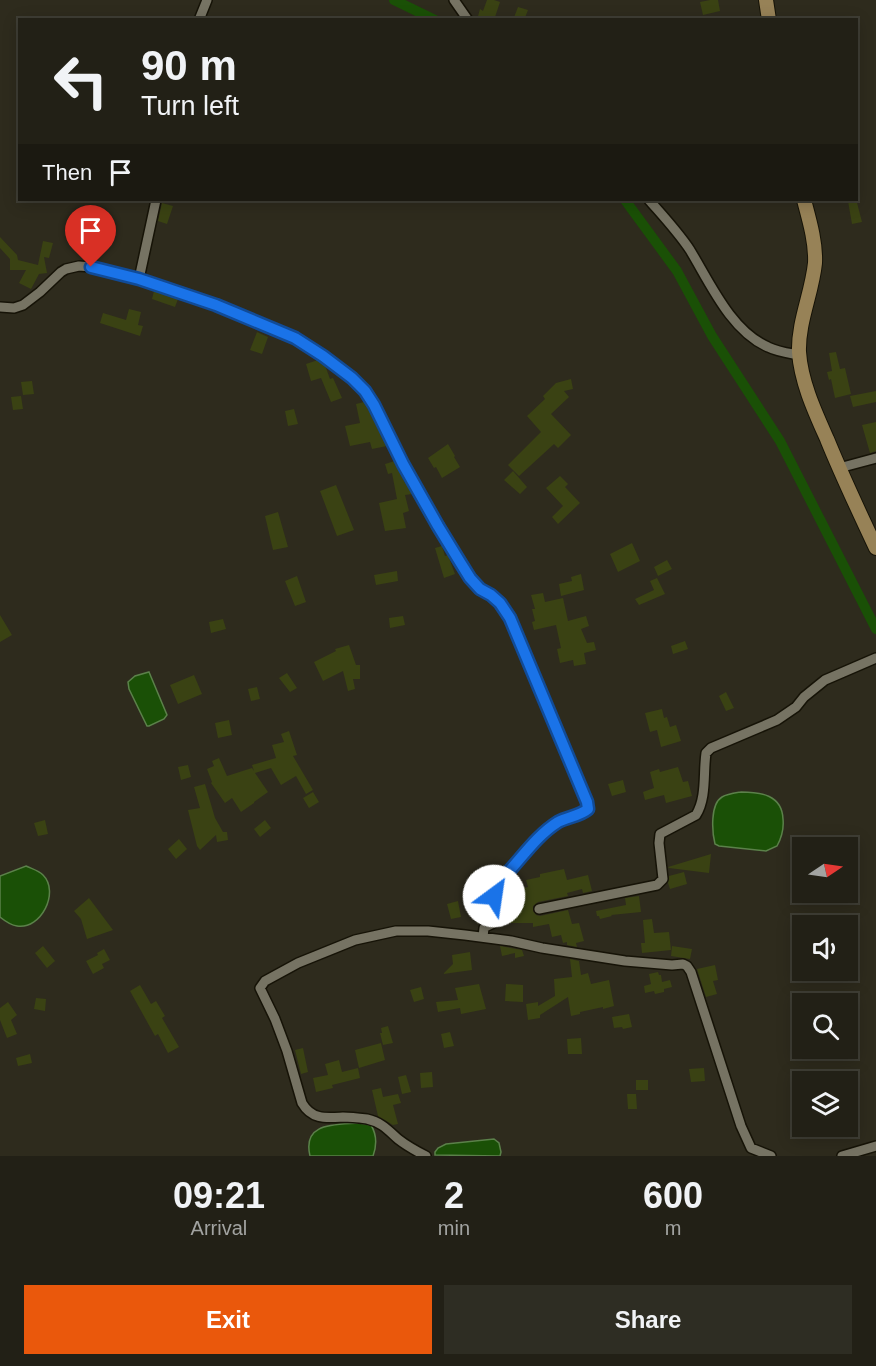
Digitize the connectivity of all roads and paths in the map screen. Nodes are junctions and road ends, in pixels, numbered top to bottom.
1 (207, 0) edge
2 (454, 0) edge
3 (766, 0) edge
4 (200, 18) edge
5 (467, 18) edge
6 (769, 18) edge
7 (156, 201) edge
8 (650, 201) edge
9 (804, 201) edge
10 (139, 279) junction
11 (0, 308) edge
12 (799, 355) junction
13 (876, 458) edge
14 (839, 468) junction
15 (876, 548) edge
16 (872, 660) edge
17 (539, 909) dead end
18 (483, 937) junction
19 (876, 1146) edge
20 (426, 1156) edge
21 (771, 1156) edge
22 (842, 1156) edge

1 - 4 street
2 - 5 street
3 - 6 main road
7 - 10 street
8 - 12 street
9 - 12 main road
10 - 11 street
10 - 18 street
12 - 14 main road
13 - 14 street
14 - 15 main road
16 - 17 street
18 - 20 street
18 - 21 street
19 - 22 street

